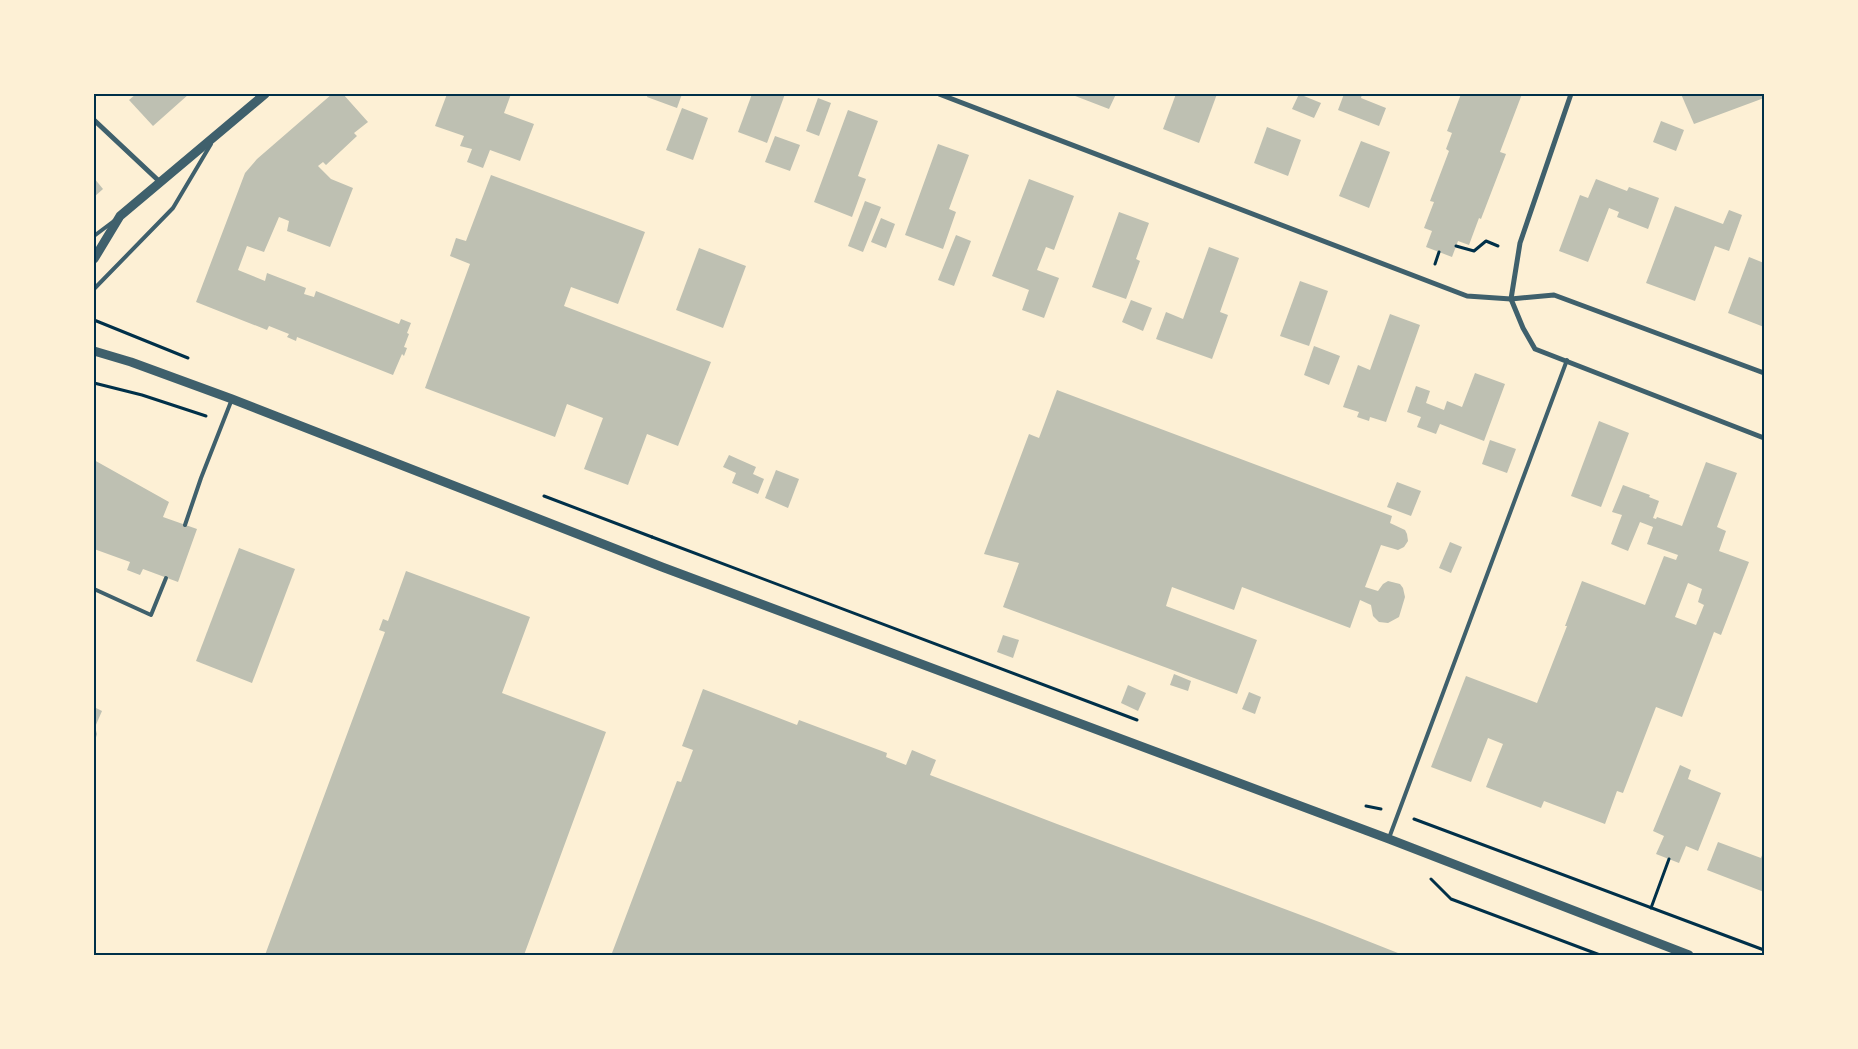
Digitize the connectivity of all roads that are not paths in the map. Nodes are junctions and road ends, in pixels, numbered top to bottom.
1 (266, 94) edge
2 (939, 94) edge
3 (1572, 94) edge
4 (94, 120) edge
5 (216, 134) junction
6 (160, 182) junction
7 (120, 216) junction
8 (94, 236) edge
9 (94, 259) edge
10 (94, 289) edge
11 (1511, 299) junction
12 (94, 351) edge
13 (1567, 360) junction
14 (1764, 372) edge
15 (232, 399) junction
16 (1764, 438) edge
17 (185, 525) dead end
18 (166, 578) dead end
19 (94, 589) edge
20 (1388, 839) junction
21 (1689, 955) edge

1 - 5 street
2 - 11 street
3 - 11 street
4 - 6 street
5 - 6 street
5 - 10 lane
6 - 7 street
7 - 8 lane
7 - 9 street
11 - 13 street
11 - 14 street
12 - 15 street
13 - 16 street
13 - 20 lane
15 - 17 lane
15 - 20 street
18 - 19 lane
20 - 21 street

